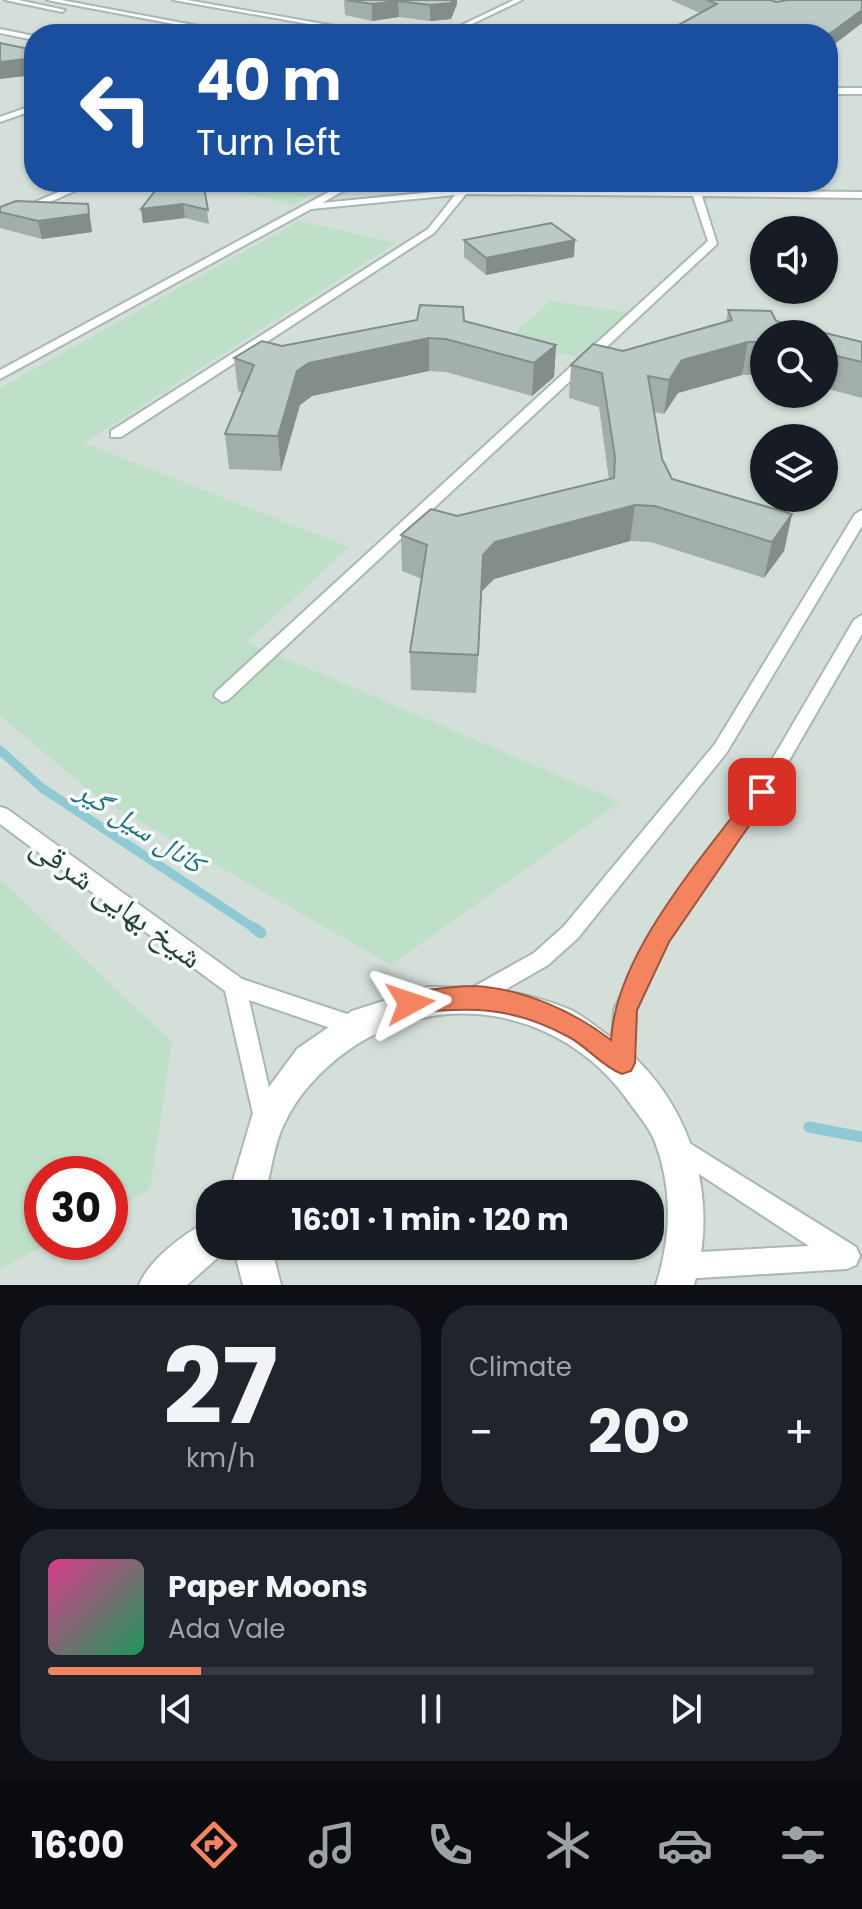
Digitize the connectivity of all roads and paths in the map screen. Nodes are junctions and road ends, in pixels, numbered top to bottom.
1 (8, 0) edge
2 (50, 0) edge
3 (176, 0) edge
4 (519, 0) edge
5 (491, 13) junction
6 (139, 24) edge
7 (183, 24) edge
8 (318, 24) edge
9 (469, 24) edge
10 (491, 24) edge
11 (0, 31) edge
12 (24, 36) edge
13 (838, 91) edge
14 (862, 91) edge
15 (24, 111) edge
16 (0, 120) edge
17 (67, 192) edge
18 (334, 192) edge
19 (454, 192) edge
20 (462, 192) edge
21 (541, 192) edge
22 (697, 194) junction
23 (862, 195) edge
24 (302, 208) junction
25 (0, 221) edge
26 (0, 375) edge
27 (116, 434) dead end
28 (862, 514) edge
29 (862, 620) edge
30 (222, 696) dead end
31 (0, 814) edge
32 (235, 986) junction
33 (474, 997) junction
34 (351, 1025) junction
35 (622, 1063) junction
36 (264, 1121) junction
37 (675, 1144) junction
38 (248, 1180) edge
39 (196, 1252) edge
40 (854, 1257) edge
41 (256, 1260) edge
42 (678, 1276) edge
43 (158, 1285) edge
44 (262, 1285) edge

1 - 6 lane
2 - 7 lane
3 - 8 lane
4 - 5 lane
5 - 9 lane
5 - 10 lane
11 - 12 lane
13 - 14 street
15 - 16 lane
17 - 25 lane
18 - 24 lane
19 - 24 lane
20 - 27 lane
21 - 22 lane
22 - 23 lane
22 - 30 lane
24 - 26 lane
28 - 33 lane
29 - 35 lane
31 - 32 lane, شیخ بهایی شرقی
32 - 34 lane, شیخ بهایی شرقی
32 - 36 lane
33 - 34 street
33 - 35 street
34 - 36 street
35 - 37 street
36 - 38 street
37 - 40 lane
37 - 42 street
39 - 43 street
40 - 42 lane
41 - 44 street

